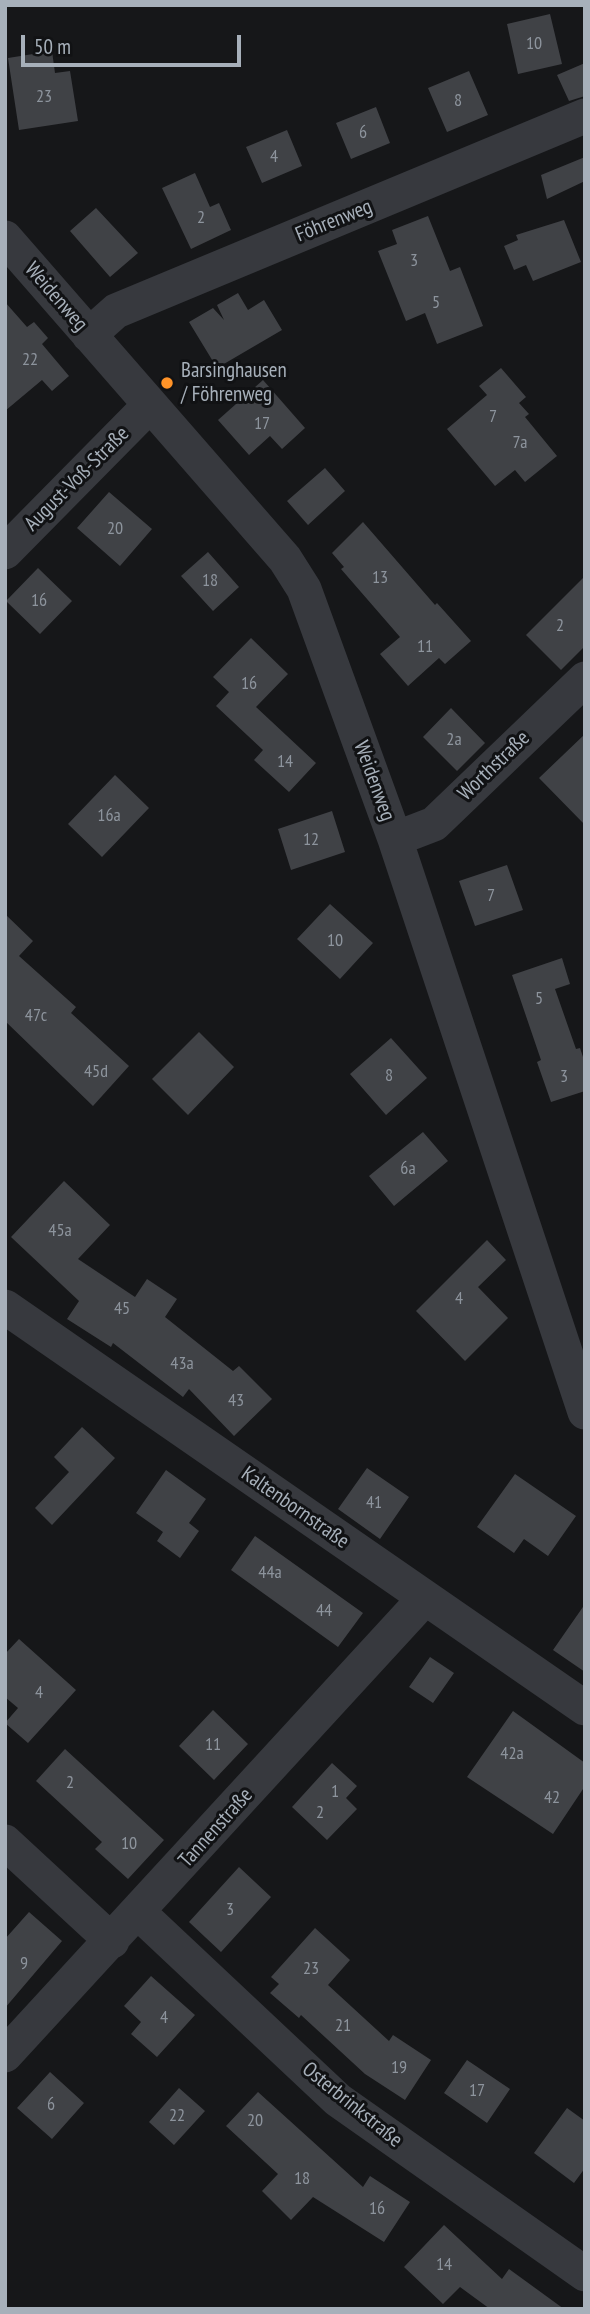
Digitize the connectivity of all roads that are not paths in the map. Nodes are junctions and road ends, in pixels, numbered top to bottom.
1 (585, 116) edge
2 (5, 238) edge
3 (89, 335) junction
4 (149, 406) junction
5 (5, 552) edge
6 (585, 678) edge
7 (395, 839) junction
8 (5, 1307) edge
9 (585, 1412) edge
10 (425, 1598) junction
11 (585, 1708) edge
12 (5, 1842) edge
13 (139, 1913) junction
14 (113, 1941) junction
15 (5, 2055) edge
16 (585, 2274) edge

1 - 3 street, Föhrenweg
2 - 3 street, Weidenweg
3 - 4 street, Weidenweg
4 - 5 street, August-Voß-Straße
4 - 7 street, Weidenweg
6 - 7 street, Worthstraße
7 - 9 street, Weidenweg
8 - 10 street, Kaltenbornstraße
10 - 11 street, Kaltenbornstraße
10 - 13 street, Tannenstraße
12 - 14 street
13 - 14 street, Tannenstraße
13 - 16 street, Osterbrinkstraße
14 - 15 street, Tannenstraße

